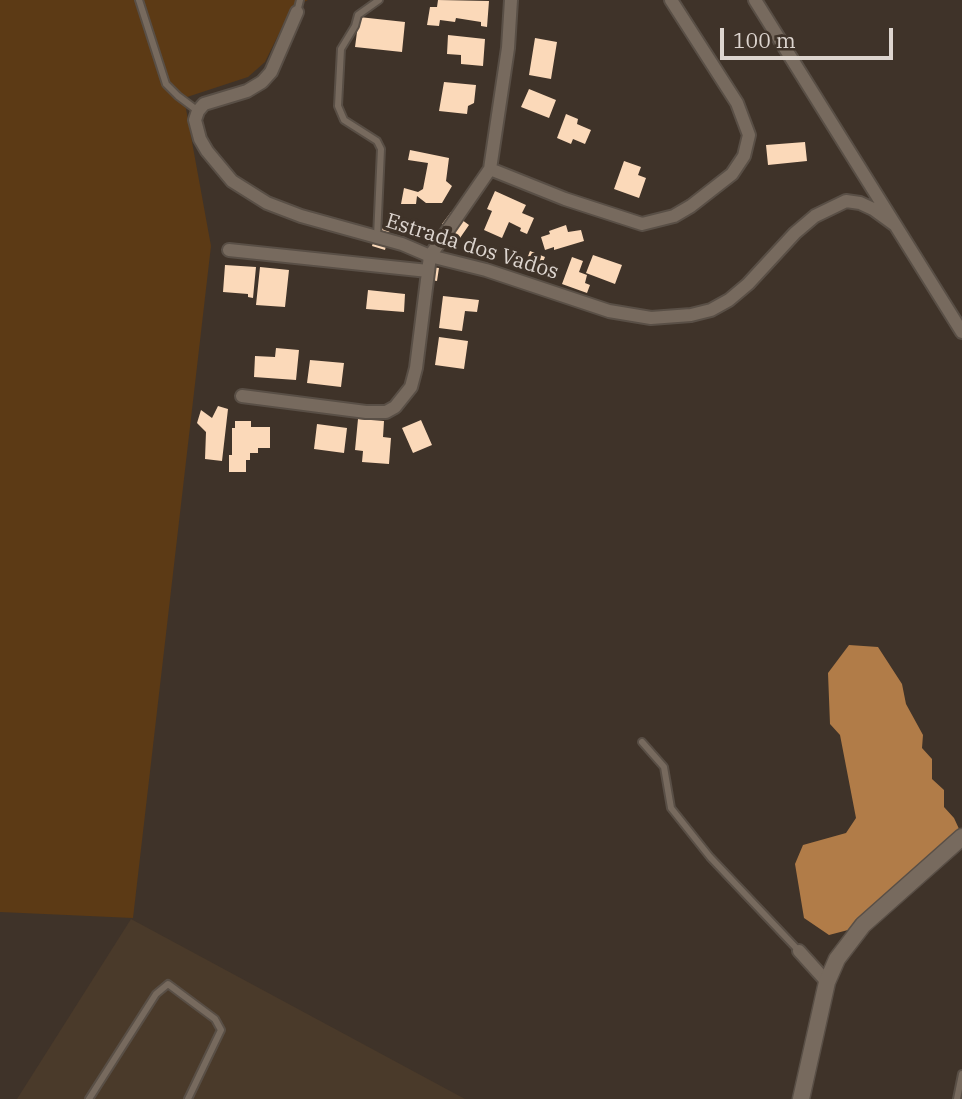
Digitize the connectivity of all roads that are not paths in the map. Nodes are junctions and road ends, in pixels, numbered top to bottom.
1 (139, 0) edge
2 (379, 0) edge
3 (512, 0) edge
4 (671, 0) edge
5 (755, 0) edge
6 (297, 4) edge
7 (198, 111) junction
8 (490, 169) junction
9 (895, 225) junction
10 (377, 237) junction
11 (229, 250) dead end
12 (430, 256) junction
13 (428, 271) junction
14 (962, 332) edge
15 (242, 396) dead end
16 (642, 742) dead end
17 (962, 837) edge
18 (799, 951) joint
19 (827, 982) junction
20 (962, 1074) edge
21 (89, 1099) edge
22 (188, 1099) edge
23 (801, 1099) edge
24 (957, 1099) edge

1 - 7 lane
2 - 10 lane
3 - 8 street
4 - 8 street
5 - 9 street
6 - 7 street
7 - 10 street, Estrada dos Vados
8 - 12 street
9 - 12 street, Estrada dos Vados
9 - 14 street
10 - 12 street, Estrada dos Vados
11 - 13 street
12 - 13 street
13 - 15 street
16 - 18 lane
17 - 19 street
18 - 19 street
19 - 23 street
20 - 24 lane
21 - 22 lane

